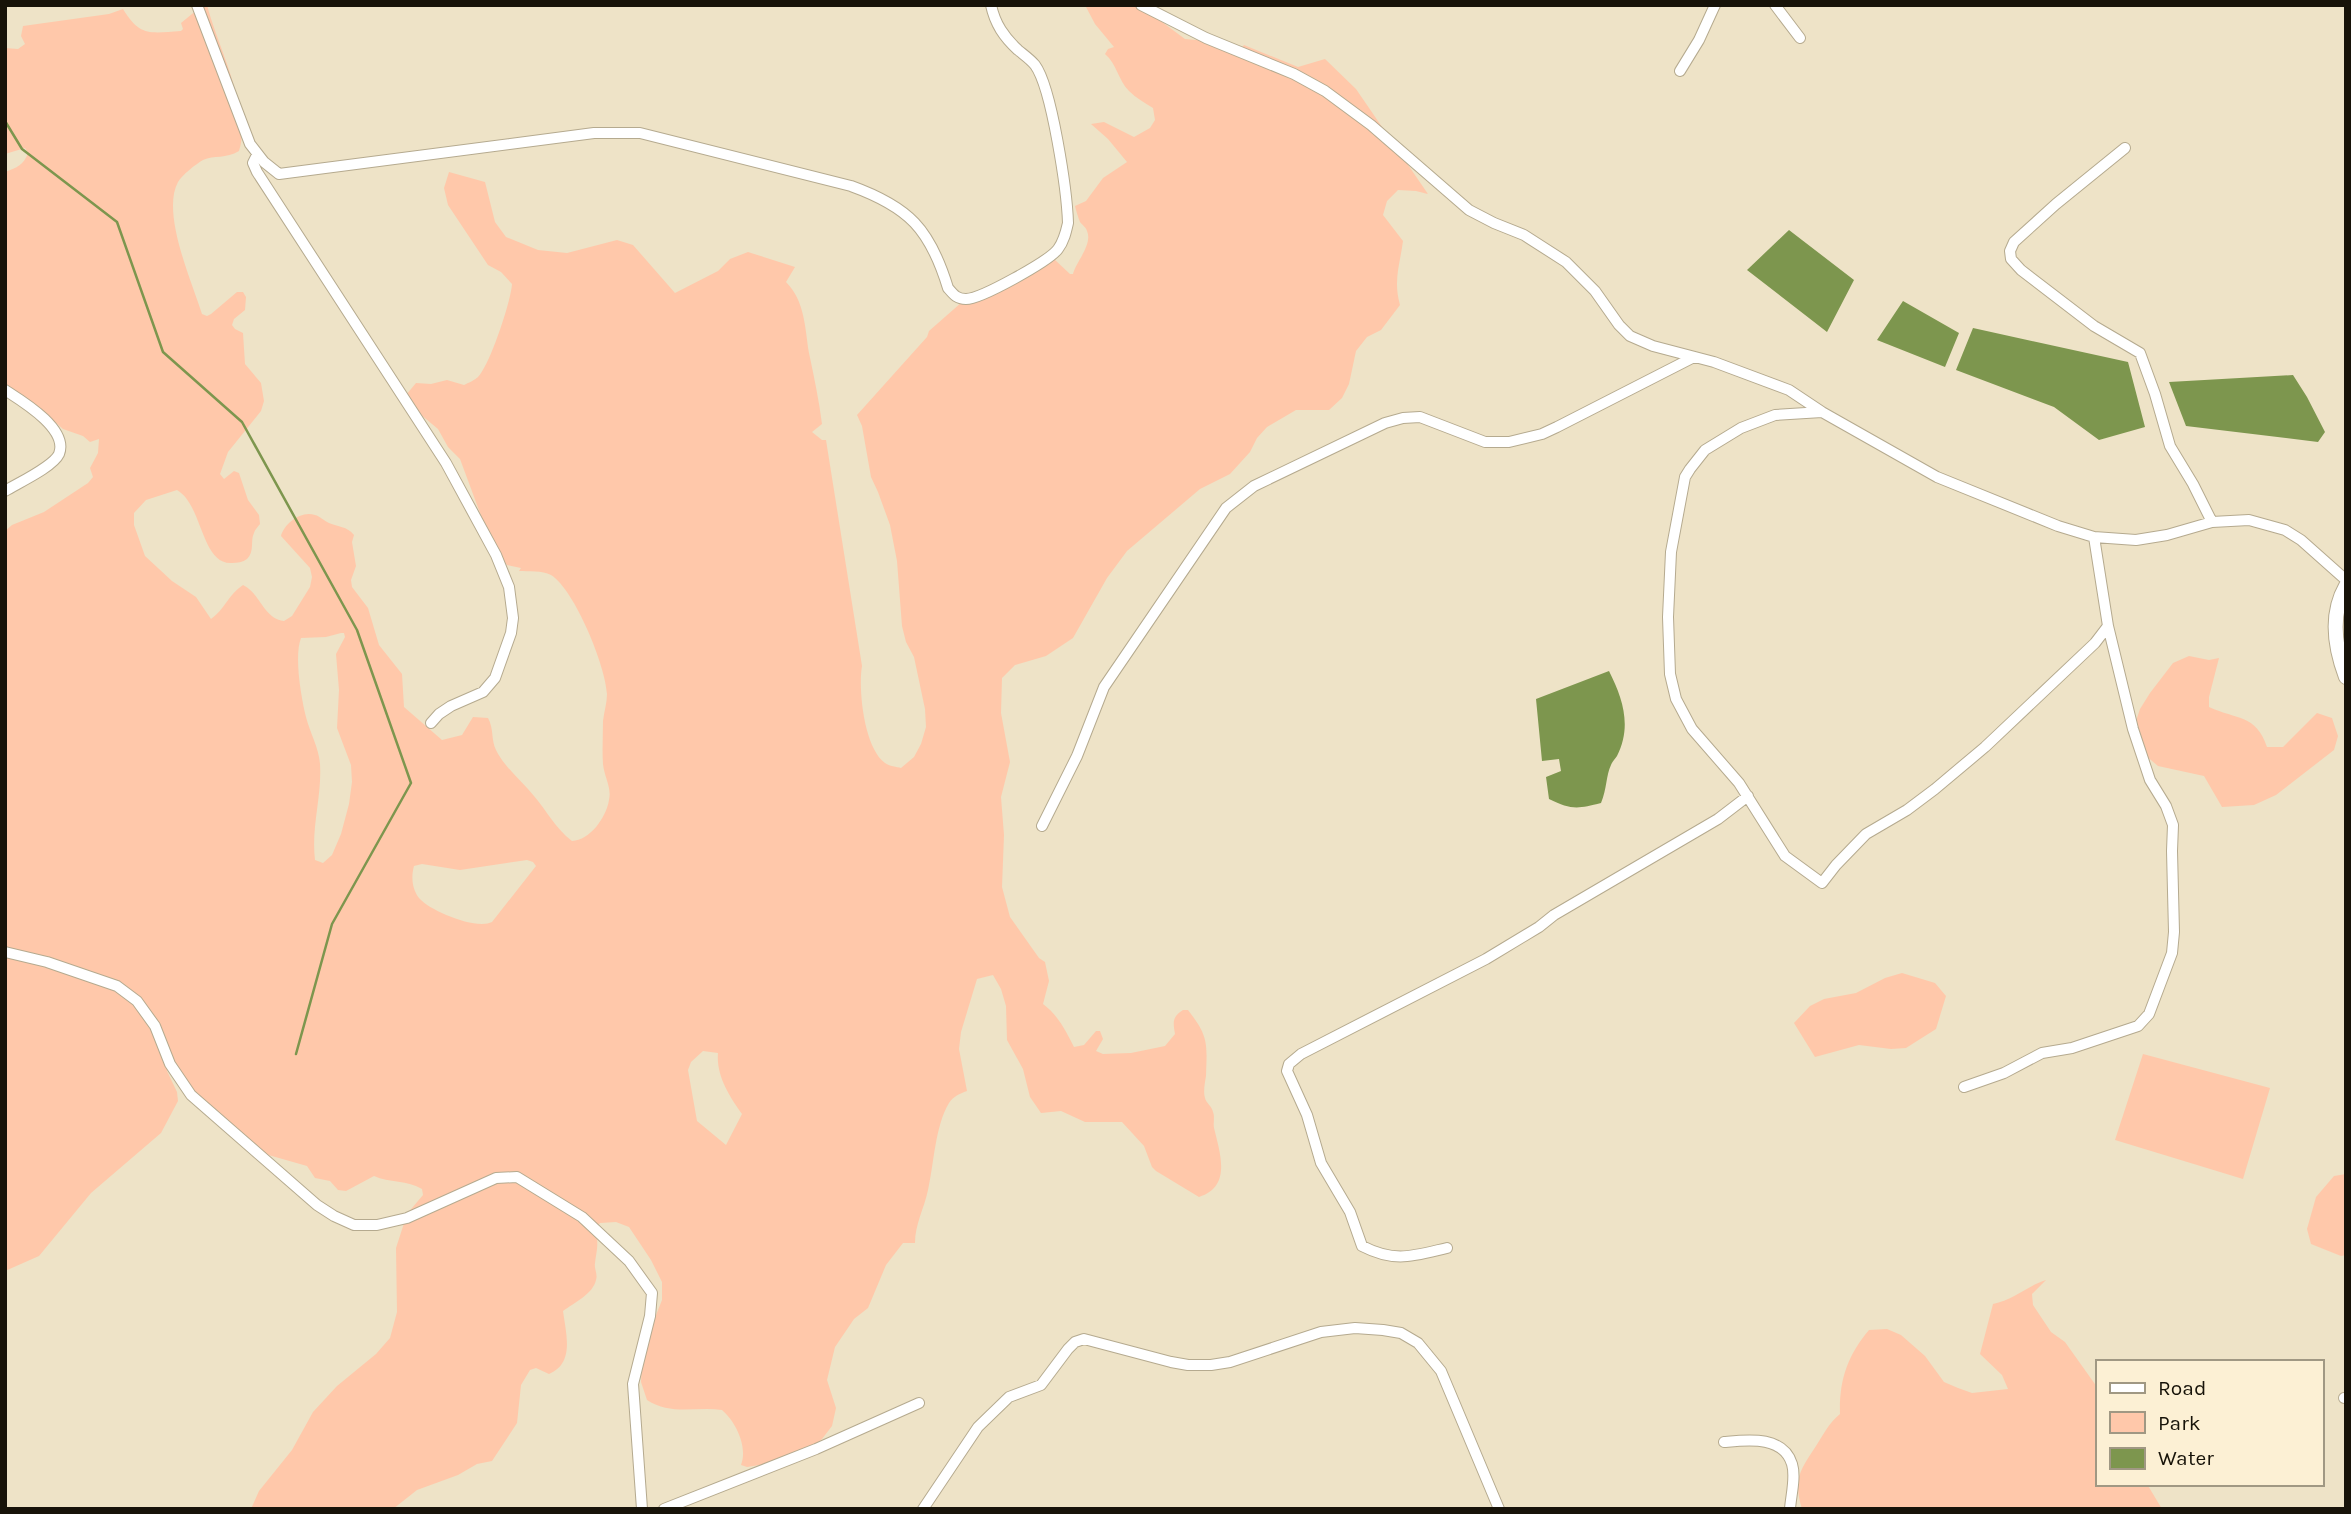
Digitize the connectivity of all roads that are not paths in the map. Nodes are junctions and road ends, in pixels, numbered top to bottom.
1 (197, 5) edge
2 (991, 5) edge
3 (1141, 5) edge
4 (1715, 5) edge
5 (1775, 5) edge
6 (1800, 38) dead end
7 (1679, 71) dead end
8 (2125, 148) dead end
9 (257, 155) junction
10 (1694, 357) junction
11 (5, 390) edge
12 (16, 398) junction
13 (5, 404) edge
14 (1822, 412) junction
15 (5, 491) edge
16 (2212, 522) junction
17 (2094, 537) junction
18 (2346, 580) edge
19 (2346, 586) edge
20 (2108, 626) junction
21 (2346, 677) edge
22 (431, 723) dead end
23 (1748, 796) junction
24 (1042, 827) dead end
25 (5, 953) edge
26 (1964, 1087) dead end
27 (1447, 1248) dead end
28 (919, 1403) dead end
29 (1724, 1442) dead end
30 (642, 1509) edge
31 (664, 1509) edge
32 (923, 1509) edge
33 (1499, 1509) edge
34 (1790, 1509) edge

1 - 9 street
2 - 9 street
3 - 10 street
4 - 7 street
5 - 6 street
8 - 16 street
9 - 22 street
10 - 14 street
10 - 24 street
11 - 12 street
12 - 13 street
12 - 15 street
14 - 17 street
14 - 23 street
16 - 17 street
16 - 18 street
17 - 20 street
19 - 21 street
20 - 23 street
20 - 26 street
23 - 27 street
25 - 30 street
28 - 31 street
29 - 34 street
32 - 33 street

